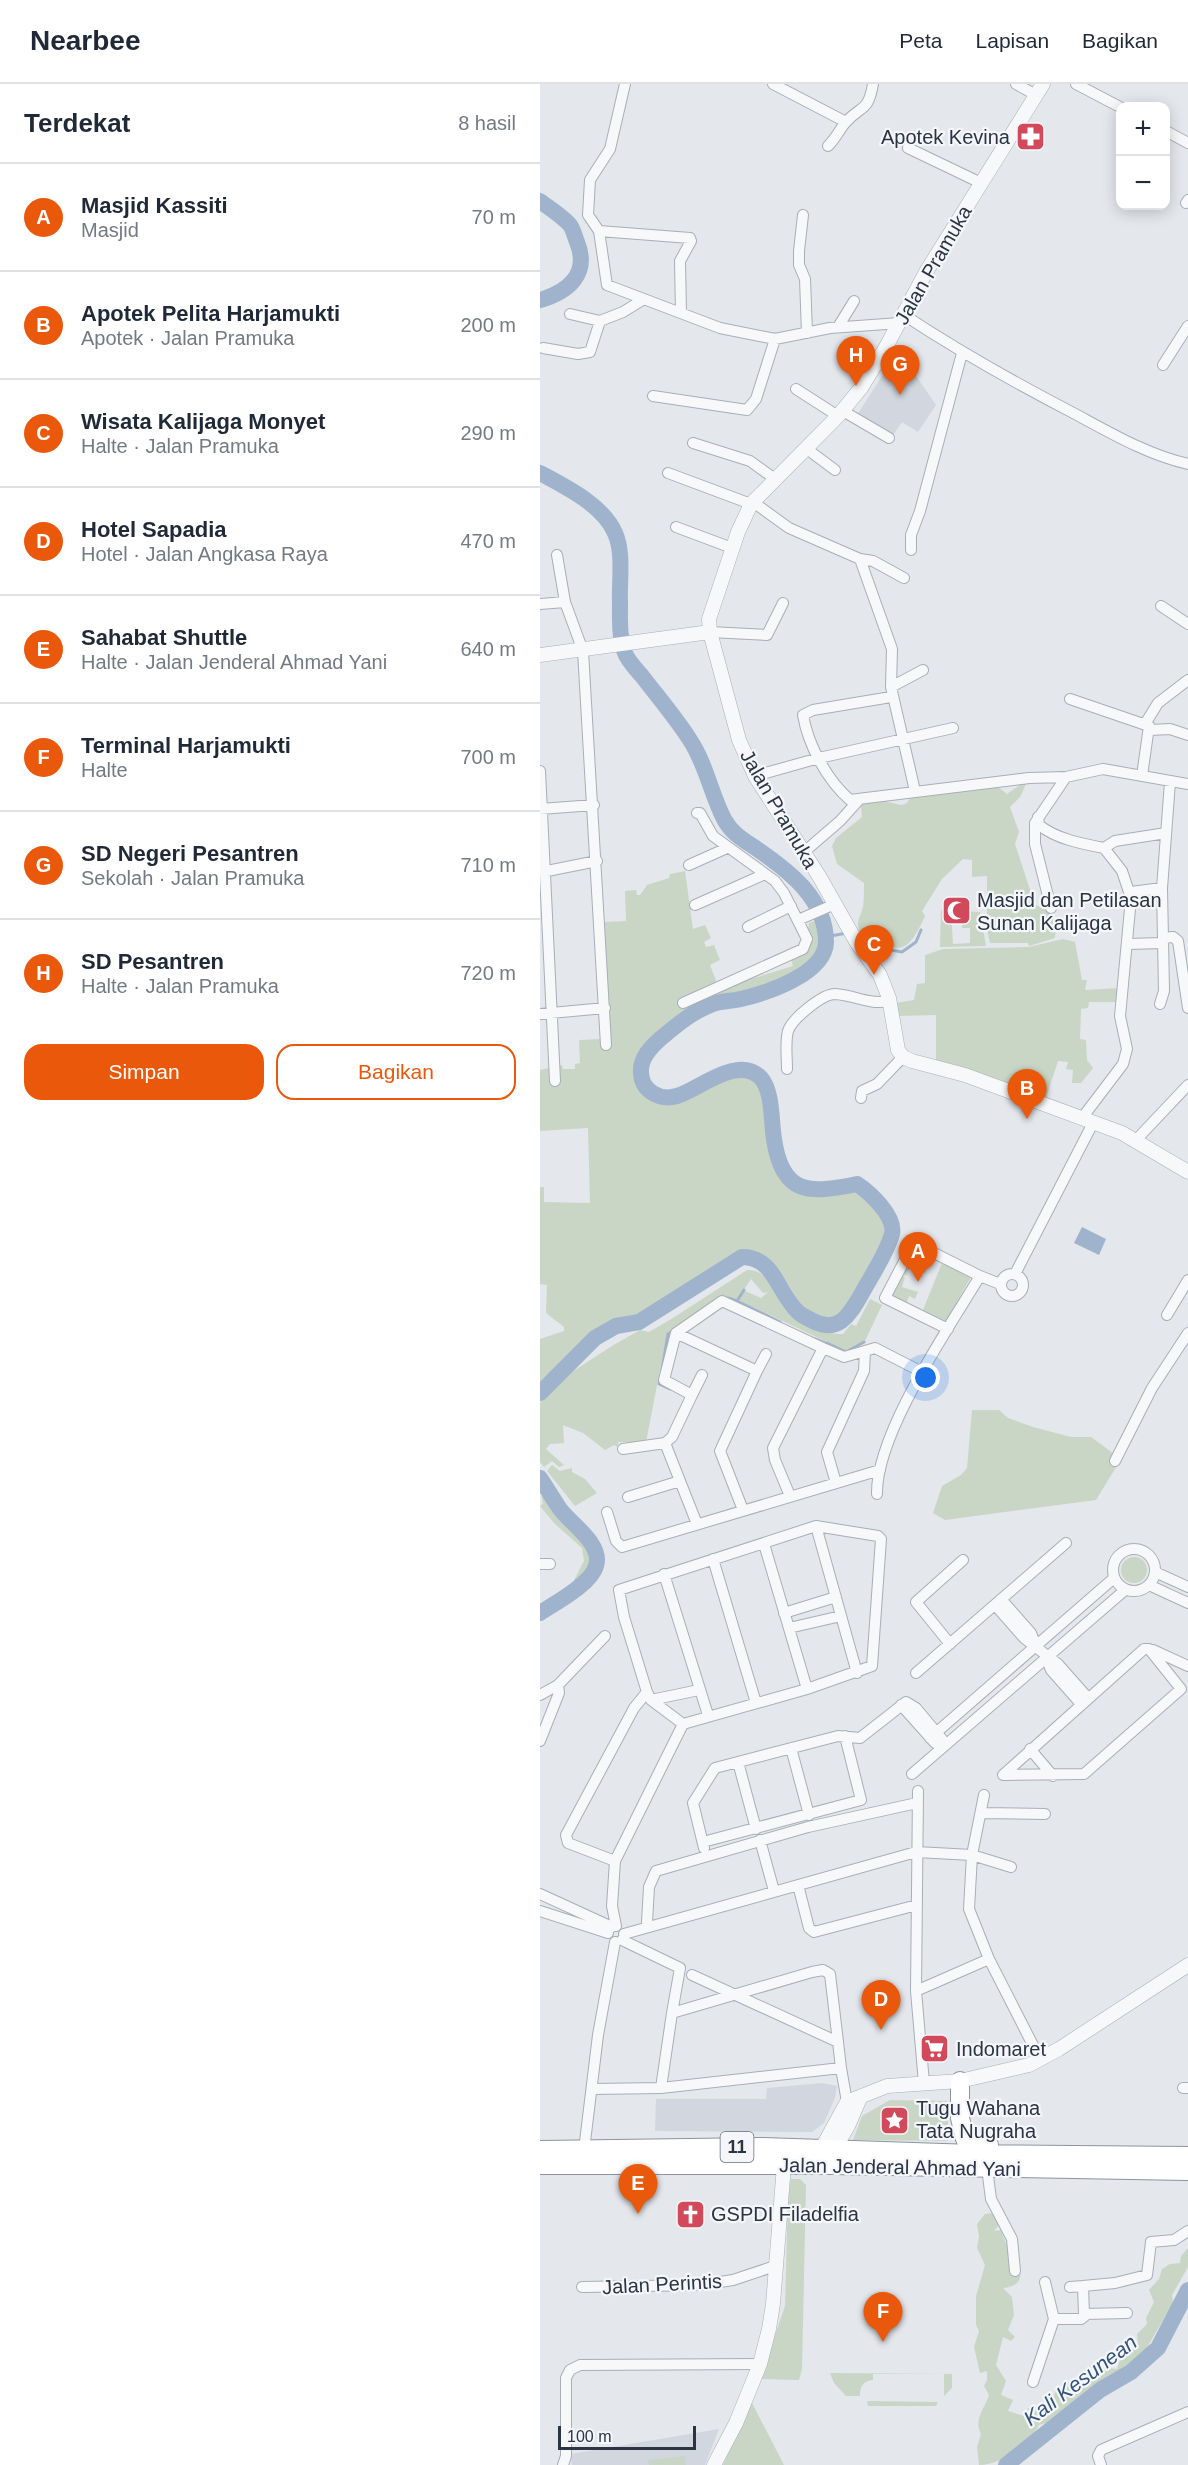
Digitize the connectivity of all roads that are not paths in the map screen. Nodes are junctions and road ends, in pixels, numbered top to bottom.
1 (626, 84) edge
2 (774, 84) edge
3 (873, 84) edge
4 (1016, 84) edge
5 (1076, 84) edge
6 (1040, 89) edge
7 (1116, 105) edge
8 (846, 122) junction
9 (1170, 133) edge
10 (1188, 143) edge
11 (828, 146) dead end
12 (908, 148) dead end
13 (981, 183) junction
14 (803, 215) dead end
15 (599, 231) junction
16 (644, 299) junction
17 (855, 301) dead end
18 (681, 313) junction
19 (570, 314) dead end
20 (902, 319) junction
21 (600, 321) junction
22 (1188, 326) edge
23 (838, 327) junction
24 (807, 333) junction
25 (776, 339) junction
26 (543, 348) dead end
27 (962, 353) junction
28 (1163, 365) dead end
29 (796, 388) dead end
30 (653, 396) dead end
31 (841, 413) junction
32 (889, 438) dead end
33 (693, 443) dead end
34 (807, 449) junction
35 (1186, 464) edge
36 (835, 470) dead end
37 (668, 473) dead end
38 (775, 479) junction
39 (752, 503) junction
40 (676, 527) dead end
41 (732, 548) junction
42 (911, 550) dead end
43 (557, 555) dead end
44 (860, 559) junction
45 (904, 578) dead end
46 (566, 602) junction
47 (783, 603) dead end
48 (540, 604) edge
49 (1161, 606) dead end
50 (1188, 624) edge
51 (710, 632) junction
52 (584, 651) junction
53 (540, 655) edge
54 (923, 670) dead end
55 (1188, 680) edge
56 (891, 692) junction
57 (1070, 699) dead end
58 (1147, 727) junction
59 (953, 728) dead end
60 (1188, 735) edge
61 (902, 740) junction
62 (819, 758) junction
63 (540, 771) edge
64 (755, 776) junction
65 (1142, 776) junction
66 (1066, 777) junction
67 (1170, 782) junction
68 (1188, 784) edge
69 (915, 791) junction
70 (858, 801) junction
71 (594, 805) junction
72 (541, 809) edge
73 (697, 813) dead end
74 (1038, 817) junction
75 (1166, 833) junction
76 (727, 848) junction
77 (1104, 848) junction
78 (804, 852) junction
79 (597, 861) junction
80 (689, 865) dead end
81 (543, 872) edge
82 (765, 874) junction
83 (1162, 888) junction
84 (1131, 892) junction
85 (695, 905) dead end
86 (832, 905) junction
87 (791, 906) junction
88 (1051, 908) dead end
89 (803, 918) junction
90 (748, 927) dead end
91 (1163, 940) junction
92 (1128, 944) junction
93 (544, 956) edge
94 (890, 1001) junction
95 (683, 1003) dead end
96 (1160, 1004) dead end
97 (605, 1008) junction
98 (1188, 1008) edge
99 (545, 1014) edge
100 (606, 1046) dead end
101 (903, 1057) junction
102 (787, 1069) dead end
103 (555, 1080) dead end
104 (1188, 1085) edge
105 (861, 1098) dead end
106 (1088, 1120) junction
107 (1136, 1140) junction
108 (1188, 1172) edge
109 (1015, 1274) junction
110 (980, 1276) junction
111 (1188, 1280) edge
112 (1000, 1284) junction
113 (1167, 1315) dead end
114 (948, 1329) junction
115 (676, 1333) junction
116 (1188, 1333) edge
117 (823, 1348) junction
118 (865, 1351) junction
119 (766, 1354) dead end
120 (757, 1371) junction
121 (924, 1373) junction
122 (702, 1375) dead end
123 (692, 1395) junction
124 (665, 1443) junction
125 (622, 1449) dead end
126 (1114, 1461) dead end
127 (880, 1470) junction
128 (680, 1481) junction
129 (836, 1483) junction
130 (877, 1494) dead end
131 (790, 1496) junction
132 (628, 1497) dead end
133 (743, 1510) junction
134 (607, 1512) dead end
135 (697, 1524) junction
136 (816, 1526) junction
137 (764, 1544) junction
138 (1066, 1544) dead end
139 (713, 1559) junction
140 (963, 1560) dead end
141 (1155, 1572) junction
142 (664, 1574) junction
143 (1114, 1578) junction
144 (1149, 1585) junction
145 (1188, 1587) edge
146 (1125, 1590) junction
147 (836, 1597) junction
148 (998, 1602) junction
149 (1188, 1603) edge
150 (784, 1613) junction
151 (841, 1616) junction
152 (789, 1628) junction
153 (606, 1636) dead end
154 (950, 1644) junction
155 (1036, 1646) junction
156 (1149, 1649) junction
157 (1046, 1657) junction
158 (1188, 1666) edge
159 (856, 1673) junction
160 (916, 1673) dead end
161 (558, 1685) junction
162 (1184, 1685) edge
163 (807, 1689) junction
164 (699, 1690) junction
165 (540, 1695) edge
166 (649, 1696) junction
167 (1085, 1701) junction
168 (756, 1703) junction
169 (708, 1715) junction
170 (544, 1717) edge
171 (683, 1724) junction
172 (933, 1735) junction
173 (845, 1736) junction
174 (540, 1741) edge
175 (943, 1747) junction
176 (791, 1748) junction
177 (1030, 1749) junction
178 (738, 1762) junction
179 (912, 1774) dead end
180 (1053, 1776) junction
181 (918, 1791) dead end
182 (984, 1795) dead end
183 (917, 1803) junction
184 (981, 1813) junction
185 (1045, 1814) dead end
186 (809, 1815) junction
187 (756, 1828) junction
188 (760, 1840) junction
189 (916, 1852) junction
190 (972, 1855) junction
191 (615, 1861) junction
192 (1011, 1867) dead end
193 (798, 1885) junction
194 (774, 1891) junction
195 (540, 1894) edge
196 (917, 1905) junction
197 (568, 1906) junction
198 (540, 1911) edge
199 (560, 1917) junction
200 (647, 1922) dead end
201 (616, 1934) junction
202 (989, 1959) junction
203 (1188, 1965) edge
204 (692, 1975) dead end
205 (916, 1991) junction
206 (736, 1995) junction
207 (672, 2013) junction
208 (838, 2042) junction
209 (1041, 2060) junction
210 (841, 2068) junction
211 (960, 2081) junction
212 (924, 2083) junction
213 (661, 2088) junction
214 (592, 2089) junction
215 (861, 2096) junction
216 (847, 2102) junction
217 (540, 2150) edge
218 (584, 2150) junction
219 (1069, 2156) junction
220 (1188, 2156) edge
221 (823, 2157) junction
222 (540, 2165) edge
223 (784, 2165) junction
224 (987, 2168) junction
225 (1188, 2170) edge
226 (1188, 2231) edge
227 (775, 2266) junction
228 (1015, 2271) dead end
229 (1046, 2282) dead end
230 (1083, 2286) junction
231 (582, 2287) dead end
232 (1070, 2287) dead end
233 (1127, 2313) dead end
234 (1086, 2315) junction
235 (1054, 2319) junction
236 (760, 2364) junction
237 (1033, 2382) dead end
238 (1188, 2412) edge
239 (563, 2465) edge
240 (714, 2465) edge
241 (1101, 2465) edge

1 - 15 street
2 - 8 street
3 - 8 street
4 - 6 street
5 - 7 street
6 - 13 street, Jalan Pramuka
8 - 11 street
9 - 10 street
12 - 13 street
13 - 20 street, Jalan Pramuka
14 - 24 street
15 - 16 street
15 - 18 street
16 - 18 street
16 - 21 street
17 - 23 street
18 - 25 street
19 - 21 street
20 - 23 street
20 - 27 street
20 - 31 street, Jalan Pramuka
21 - 26 street
22 - 28 street
23 - 24 street
24 - 25 street
25 - 30 street
27 - 35 street
27 - 42 street
29 - 31 street
31 - 32 street
31 - 34 street, Jalan Pramuka
33 - 38 street
34 - 36 street
34 - 38 street, Jalan Pramuka
37 - 39 street
38 - 39 street, Jalan Pramuka
39 - 41 street, Jalan Pramuka
39 - 44 street
40 - 41 street
41 - 51 street, Jalan Pramuka
43 - 46 street
44 - 45 street
44 - 56 street
46 - 48 street
46 - 52 street
47 - 51 street
49 - 50 street
51 - 52 street
51 - 64 street, Jalan Pramuka
52 - 53 street
52 - 71 street
54 - 56 street
55 - 58 street
56 - 61 street
56 - 62 street
57 - 58 street
58 - 60 street
58 - 65 street
59 - 61 street
61 - 62 street
61 - 69 street
62 - 64 street
62 - 70 street
63 - 72 street
64 - 78 street, Jalan Pramuka
65 - 66 street
65 - 67 street
66 - 69 street
66 - 74 street
67 - 68 street
67 - 75 street
69 - 70 street
70 - 78 street
71 - 72 street
71 - 79 street
72 - 81 street
73 - 76 street
74 - 77 street
74 - 88 street
75 - 77 street
75 - 83 street
76 - 80 street
76 - 82 street
77 - 84 street
78 - 86 street, Jalan Pramuka
79 - 81 street
79 - 97 street
81 - 93 street
82 - 85 street
82 - 87 street
83 - 84 street
83 - 91 street
84 - 92 street
86 - 89 street
86 - 94 street, Jalan Pramuka
87 - 89 street
87 - 90 street
89 - 95 street
91 - 92 street
91 - 96 street
91 - 98 street
92 - 106 street
93 - 99 street
94 - 101 street, Jalan Pramuka
94 - 102 street
97 - 99 street
97 - 100 street
99 - 103 street
101 - 105 street
101 - 106 street
104 - 107 street
106 - 107 street
106 - 109 street
107 - 108 street
109 - 112 street
109 - 112 street
110 - 112 street
110 - 114 street
110 - 114 street
111 - 113 street
114 - 121 street
115 - 117 street
115 - 120 street
115 - 123 street
116 - 126 street
117 - 118 street
117 - 131 street
118 - 121 street
118 - 129 street
119 - 120 street
120 - 133 street
121 - 127 street
122 - 123 street
123 - 124 street
124 - 125 street
124 - 128 street
127 - 129 street
127 - 130 street
128 - 132 street
128 - 135 street
129 - 131 street
131 - 133 street
133 - 135 street
134 - 135 street
136 - 137 street
136 - 147 street
136 - 159 street
137 - 139 street
137 - 150 street
138 - 148 street
139 - 142 street
139 - 168 street
140 - 154 street
141 - 143 street
141 - 144 street
141 - 145 street
142 - 164 street
142 - 166 street
143 - 146 street
143 - 155 street
144 - 146 street
144 - 149 street
146 - 157 street
147 - 150 street
147 - 151 street
148 - 154 street
148 - 155 street
150 - 152 street
151 - 152 street
151 - 159 street
152 - 163 street
153 - 161 street
154 - 160 street
155 - 157 street
155 - 172 street
156 - 158 street
156 - 162 street
156 - 167 street
157 - 167 street
157 - 175 street
159 - 163 street
161 - 165 street
161 - 170 street
162 - 180 street
163 - 168 street
164 - 166 street
164 - 169 street
166 - 171 street
166 - 191 street
167 - 177 street
168 - 169 street
169 - 171 street
170 - 174 street
171 - 191 street
172 - 173 street
172 - 175 street
173 - 176 street
173 - 186 street
175 - 179 street
176 - 178 street
176 - 186 street
177 - 180 street
177 - 180 street
178 - 187 street
178 - 187 street
181 - 183 street
182 - 184 street
183 - 188 street
183 - 189 street
184 - 185 street
184 - 190 street
186 - 187 street
188 - 194 street
188 - 200 street
189 - 190 street
189 - 193 street
189 - 196 street
190 - 192 street
190 - 202 street
191 - 201 street
193 - 194 street
193 - 196 street
194 - 201 street
195 - 197 street
196 - 205 street
197 - 199 street
197 - 201 street
198 - 199 street
199 - 201 street
201 - 207 street
201 - 214 street
202 - 205 street
202 - 209 street
203 - 209 street
204 - 206 street
205 - 212 street
206 - 207 street
206 - 208 street
206 - 208 street
207 - 213 street
208 - 210 street
209 - 211 street
210 - 213 street
210 - 216 street
211 - 212 street
211 - 219 highway
212 - 215 street
213 - 214 street
214 - 218 street
215 - 216 street
215 - 221 street
216 - 221 street
217 - 218 highway, Jalan Jenderal Ahmad Yani / 11
218 - 221 highway, Jalan Jenderal Ahmad Yani / 11
219 - 220 highway, Jalan Jenderal Ahmad Yani / 11
219 - 221 highway, Jalan Jenderal Ahmad Yani / 11
221 - 223 highway, Jalan Jenderal Ahmad Yani / 11
221 - 224 highway, Jalan Jenderal Ahmad Yani / 11
222 - 223 highway, Jalan Jenderal Ahmad Yani / 11
223 - 227 street
224 - 225 highway, Jalan Jenderal Ahmad Yani / 11
224 - 228 street
226 - 230 street
227 - 231 street, Jalan Perintis
227 - 236 street
229 - 235 street
230 - 232 street
230 - 234 street
233 - 234 street
234 - 235 street
235 - 237 street
236 - 239 street
236 - 240 street
238 - 241 street

